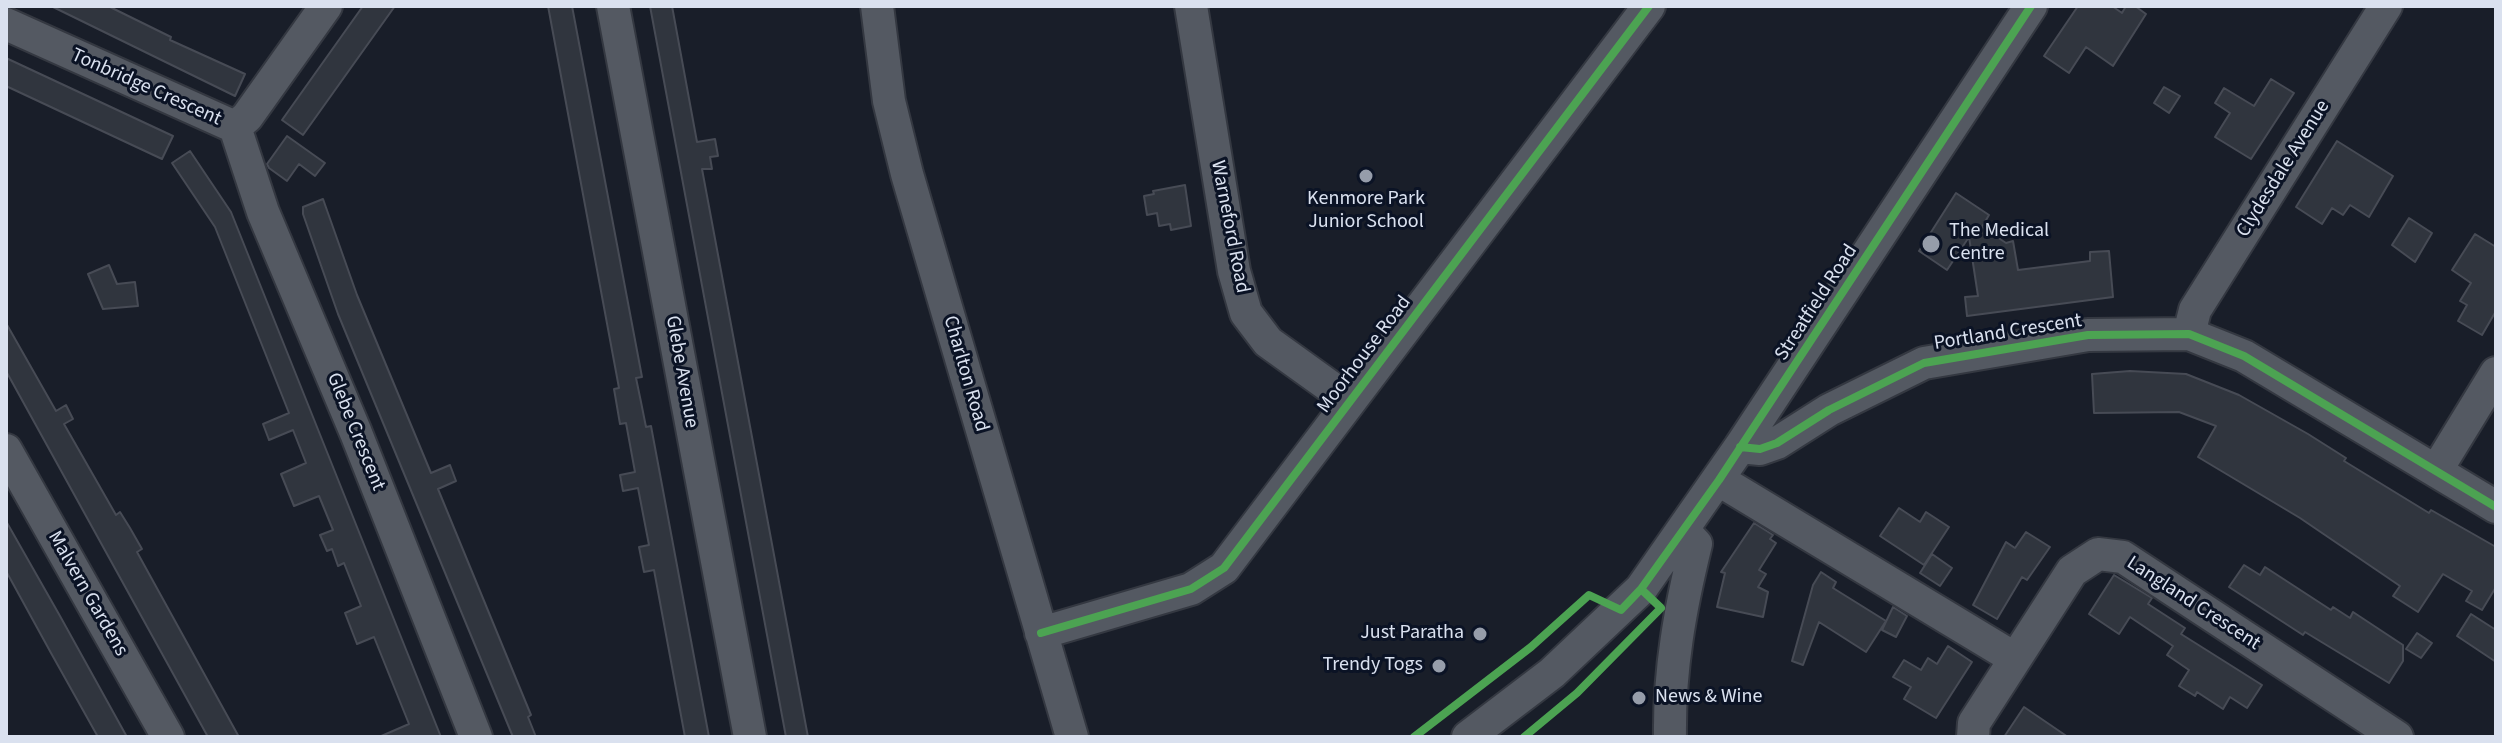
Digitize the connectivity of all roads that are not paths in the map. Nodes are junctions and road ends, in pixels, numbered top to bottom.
1 (326, 6) edge
2 (613, 6) edge
3 (877, 6) edge
4 (1191, 6) edge
5 (1649, 6) edge
6 (2031, 6) edge
7 (2386, 6) edge
8 (6, 24) edge
9 (235, 127) junction
10 (2189, 334) junction
11 (1791, 371) junction
12 (2496, 373) edge
13 (1350, 401) junction
14 (1829, 410) junction
15 (1740, 447) junction
16 (6, 450) edge
17 (2436, 471) junction
18 (1719, 480) junction
19 (2496, 507) edge
20 (1684, 531) junction
21 (1641, 589) junction
22 (1677, 619) junction
23 (1041, 633) junction
24 (2014, 658) junction
25 (168, 737) edge
26 (476, 737) edge
27 (750, 737) edge
28 (1072, 737) edge
29 (1468, 737) edge
30 (1670, 737) edge
31 (1973, 737) edge
32 (2397, 737) edge

1 - 9 street, Tonbridge Crescent
2 - 27 street, Glebe Avenue
3 - 23 street, Charlton Road
4 - 13 street, Warneford Road
5 - 13 street, Moorhouse Road
6 - 11 street, Streatfield Road
7 - 10 street, Clydesdale Avenue
8 - 9 street, Tonbridge Crescent
9 - 26 street, Glebe Crescent
10 - 14 street, Portland Crescent
10 - 17 street, Portland Crescent
11 - 14 street
11 - 15 street, Streatfield Road
12 - 17 street
13 - 23 street, Moorhouse Road
14 - 15 street, Portland Crescent
15 - 18 street, Streatfield Road
16 - 25 street, Malvern Gardens
17 - 19 street, Portland Crescent
18 - 20 street, Streatfield Road
18 - 24 street
20 - 21 street, Streatfield Road
20 - 22 street
21 - 22 street
21 - 29 street, Streatfield Road
22 - 30 street
23 - 28 street, Charlton Road
24 - 31 street, Langland Crescent
24 - 32 street, Langland Crescent

